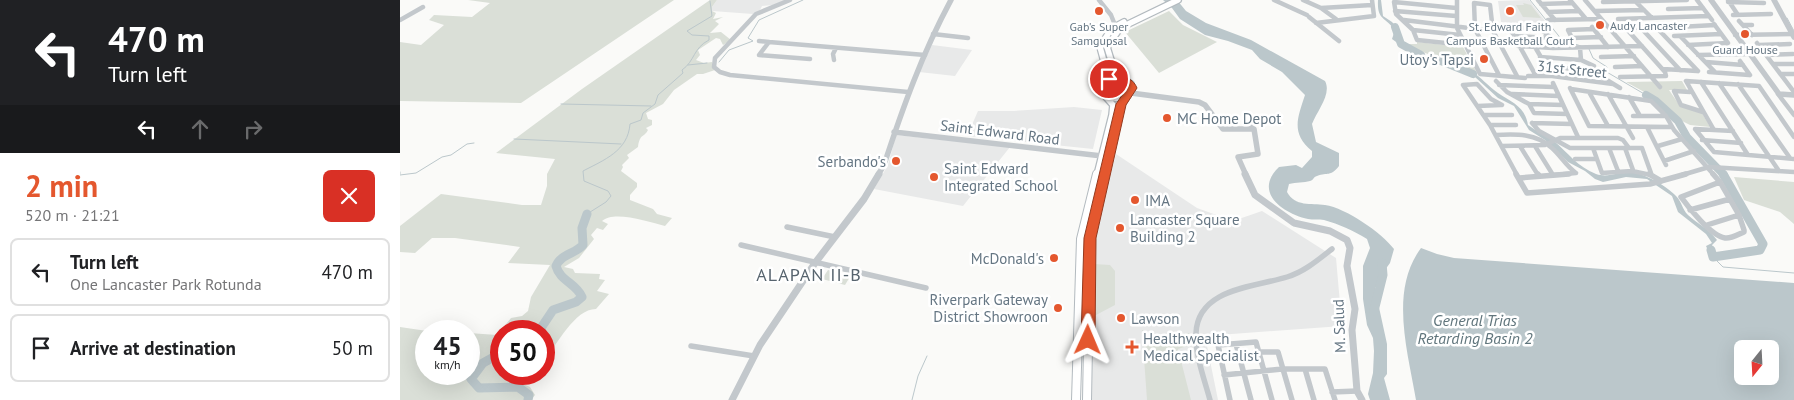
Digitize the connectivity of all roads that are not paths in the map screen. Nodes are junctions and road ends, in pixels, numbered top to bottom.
1 (790, 0) edge
2 (951, 0) edge
3 (1099, 0) edge
4 (1174, 0) edge
5 (1178, 0) edge
6 (1274, 0) edge
7 (1303, 0) edge
8 (1456, 0) edge
9 (1585, 0) edge
10 (1687, 0) edge
11 (1697, 0) edge
12 (1712, 0) edge
13 (1774, 0) edge
14 (1571, 1) edge
15 (1659, 1) edge
16 (1728, 1) edge
17 (1372, 2) edge
18 (1540, 2) edge
19 (1636, 2) junction
20 (1763, 2) edge
21 (1162, 7) junction
22 (423, 8) dead end
23 (1321, 8) junction
24 (1456, 8) junction
25 (1703, 8) junction
26 (1668, 9) junction
27 (1611, 10) junction
28 (1644, 10) junction
29 (1395, 11) junction
30 (1579, 11) junction
31 (1594, 11) junction
32 (1548, 12) junction
33 (1456, 16) junction
34 (1676, 17) junction
35 (1652, 18) junction
36 (1336, 19) junction
37 (1586, 19) junction
38 (1601, 19) junction
39 (400, 20) edge
40 (1403, 20) junction
41 (1548, 20) dead end
42 (1555, 20) junction
43 (1712, 21) junction
44 (1739, 21) dead end
45 (1316, 23) junction
46 (1622, 23) junction
47 (1115, 25) junction
48 (1456, 25) junction
49 (1744, 25) junction
50 (1752, 25) dead end
51 (1668, 26) dead end
52 (1475, 28) junction
53 (1641, 28) junction
54 (1656, 28) junction
55 (1414, 30) junction
56 (1493, 31) junction
57 (933, 34) junction
58 (1721, 34) junction
59 (1460, 35) junction
60 (1736, 35) junction
61 (1752, 35) junction
62 (1763, 35) junction
63 (1794, 35) edge
64 (1513, 36) junction
65 (1674, 36) dead end
66 (1680, 36) junction
67 (1693, 36) junction
68 (968, 38) dead end
69 (1601, 38) junction
70 (1328, 40) dead end
71 (759, 41) dead end
72 (769, 42) junction
73 (1790, 44) dead end
74 (1465, 45) junction
75 (1688, 45) junction
76 (1774, 45) junction
77 (1518, 46) junction
78 (1642, 46) junction
79 (1535, 47) junction
80 (1608, 47) junction
81 (1625, 47) junction
82 (836, 48) junction
83 (1581, 48) junction
84 (1752, 54) junction
85 (1793, 54) edge
86 (925, 55) junction
87 (1698, 55) junction
88 (1766, 55) junction
89 (1634, 56) junction
90 (1540, 57) junction
91 (1601, 57) dead end
92 (810, 59) dead end
93 (834, 60) dead end
94 (1581, 60) junction
95 (1705, 62) junction
96 (1774, 64) junction
97 (1794, 64) edge
98 (1546, 66) junction
99 (1642, 66) junction
100 (1615, 67) dead end
101 (1663, 69) junction
102 (1680, 70) junction
103 (1592, 71) junction
104 (1781, 74) junction
105 (1794, 74) edge
106 (1499, 75) junction
107 (1517, 76) junction
108 (1536, 76) junction
109 (1552, 76) junction
110 (1651, 76) junction
111 (1620, 77) dead end
112 (1124, 80) junction
113 (1701, 82) junction
114 (1101, 83) junction
115 (1719, 83) junction
116 (1613, 84) junction
117 (1738, 84) junction
118 (1788, 84) junction
119 (1794, 84) edge
120 (1660, 87) dead end
121 (1620, 88) dead end
122 (908, 92) junction
123 (1589, 92) junction
124 (1690, 92) junction
125 (1129, 94) junction
126 (1510, 94) junction
127 (1608, 94) junction
128 (1778, 94) junction
129 (1794, 94) edge
130 (1106, 96) junction
131 (1558, 96) junction
132 (1629, 97) junction
133 (1529, 104) junction
134 (1563, 105) junction
135 (1478, 106) junction
136 (1703, 112) junction
137 (1568, 114) junction
138 (1484, 115) junction
139 (1512, 115) dead end
140 (1794, 115) edge
141 (1633, 116) dead end
142 (1640, 116) junction
143 (1666, 116) junction
144 (1264, 122) dead end
145 (1516, 124) dead end
146 (1572, 124) junction
147 (1490, 125) junction
148 (1608, 126) junction
149 (1626, 127) junction
150 (1647, 127) junction
151 (1671, 127) junction
152 (1251, 128) junction
153 (1714, 130) junction
154 (1733, 131) junction
155 (894, 132) junction
156 (1496, 135) junction
157 (1794, 137) edge
158 (1578, 138) junction
159 (1633, 138) dead end
160 (1682, 139) junction
161 (1702, 140) junction
162 (1551, 142) junction
163 (1741, 143) junction
164 (1502, 146) junction
165 (1520, 146) junction
166 (1535, 146) junction
167 (1658, 146) junction
168 (1593, 148) junction
169 (1610, 148) junction
170 (1627, 148) junction
171 (1694, 152) junction
172 (1748, 155) junction
173 (1102, 156) junction
174 (1769, 157) junction
175 (1575, 158) dead end
176 (1596, 159) junction
177 (1792, 159) edge
178 (1710, 167) junction
179 (1633, 170) junction
180 (1618, 171) junction
181 (1779, 171) junction
182 (1794, 172) edge
183 (1651, 173) junction
184 (1553, 175) junction
185 (1539, 176) junction
186 (1520, 178) junction
187 (1660, 181) junction
188 (1721, 182) junction
189 (1730, 199) junction
190 (1690, 210) junction
191 (1739, 215) junction
192 (1707, 225) junction
193 (787, 227) dead end
194 (836, 237) junction
195 (741, 245) dead end
196 (1332, 249) dead end
197 (815, 263) junction
198 (926, 288) dead end
199 (1236, 344) junction
200 (691, 346) dead end
201 (1258, 352) junction
202 (748, 355) junction
203 (1282, 369) junction
204 (1305, 369) junction
205 (1264, 371) junction
206 (1244, 373) junction
207 (1224, 375) junction
208 (1357, 390) junction
209 (1332, 392) junction
210 (732, 400) edge
211 (1076, 400) edge
212 (1087, 400) edge
213 (1210, 400) edge
214 (1230, 400) edge
215 (1251, 400) edge
216 (1272, 400) edge
217 (1292, 400) edge
218 (1314, 400) edge
219 (1335, 400) edge
220 (1362, 400) edge

1 - 122 street
2 - 57 street
3 - 47 street
4 - 21 main road
5 - 21 main road
6 - 45 street
7 - 23 street
8 - 24 street
9 - 31 street
10 - 15 street
11 - 25 street
12 - 60 street
13 - 63 street
14 - 18 street
14 - 30 street
15 - 19 street
15 - 26 street
16 - 20 street
16 - 20 street
17 - 23 street
17 - 36 street
18 - 32 street
19 - 27 street
19 - 28 street
21 - 47 main road
21 - 112 main road
22 - 39 street
23 - 36 street
24 - 29 street
24 - 33 street
25 - 26 street
25 - 43 street
26 - 34 street
27 - 28 street
27 - 31 street
27 - 46 street
28 - 35 street
29 - 33 street
29 - 40 street
30 - 32 street
30 - 37 street
31 - 38 street
32 - 42 street
33 - 48 street
34 - 35 street
34 - 43 street
35 - 46 street
36 - 45 street
37 - 38 street
37 - 42 street
38 - 81 street
40 - 48 street
40 - 55 street
41 - 42 street
43 - 58 street
43 - 67 street
44 - 49 street
45 - 70 street
46 - 53 street
46 - 78 street
47 - 114 main road
48 - 52 street
48 - 59 street
49 - 50 street
49 - 61 street
51 - 54 street
52 - 56 street
52 - 56 street
52 - 106 street
53 - 54 street
53 - 102 street
54 - 102 street
55 - 59 street
55 - 74 street
56 - 107 street
57 - 68 street
57 - 86 street
58 - 67 street
58 - 75 street
59 - 74 street
60 - 61 street
60 - 84 street
61 - 62 street
62 - 63 street
62 - 76 street
64 - 64 street
64 - 77 street
65 - 66 street
66 - 67 street
66 - 75 street
69 - 69 street
69 - 80 street
71 - 72 street
72 - 82 street
72 - 92 street
73 - 76 street
74 - 106 street, 31st Street
75 - 87 street
76 - 88 street
77 - 79 street
77 - 108 street
78 - 81 street
78 - 101 street
79 - 83 street
79 - 90 street
80 - 81 street
80 - 83 street
81 - 89 street
82 - 86 street
82 - 93 street
83 - 94 street
84 - 87 street
84 - 128 street
85 - 88 street
86 - 122 street
87 - 95 street
88 - 96 street
89 - 91 street
89 - 99 street
90 - 94 street
90 - 98 street
94 - 103 street
95 - 95 street
96 - 97 street
96 - 104 street
98 - 103 street
98 - 109 street
99 - 100 street
99 - 110 street
101 - 102 street
101 - 110 street
103 - 116 street
104 - 105 street
104 - 118 street
106 - 107 street, 31st Street
107 - 108 street, 31st Street
108 - 109 street, 31st Street
109 - 116 street, 31st Street
110 - 111 street
110 - 120 street
112 - 114 main road
112 - 125 main road
113 - 115 street
113 - 124 street
113 - 154 street
114 - 130 main road
115 - 117 street
115 - 174 street
116 - 121 street
117 - 157 street
117 - 177 street
118 - 119 street
118 - 129 street
122 - 155 street
123 - 127 street
123 - 148 street
123 - 148 street
124 - 136 street
124 - 136 street
125 - 130 main road
125 - 152 street
125 - 212 main road
126 - 131 street
126 - 131 street
126 - 133 street
127 - 132 street
127 - 149 street
128 - 129 street
128 - 140 street
130 - 173 main road
131 - 134 street
132 - 142 street
132 - 143 street
133 - 134 street
133 - 137 street
134 - 137 street
135 - 135 street
135 - 138 street
136 - 153 street
137 - 146 street
138 - 139 street
138 - 147 street
141 - 142 street
142 - 143 street
143 - 151 street
144 - 152 street
145 - 147 street
146 - 158 street
146 - 162 street
147 - 156 street
148 - 149 street
149 - 150 street
149 - 159 street
150 - 151 street
150 - 167 street
151 - 160 street
152 - 208 street, M. Salud
153 - 154 street
153 - 161 street
154 - 163 street
155 - 173 street, Saint Edward Road
155 - 194 street
156 - 162 street
156 - 164 street
158 - 162 street
158 - 170 street
160 - 167 street
160 - 171 street
161 - 163 street
161 - 172 street
162 - 166 street
162 - 168 street
162 - 184 street
163 - 172 street
164 - 165 street
164 - 186 street
165 - 166 street
165 - 185 street
166 - 184 street
167 - 171 street
168 - 169 street
168 - 176 street
169 - 170 street
169 - 180 street
170 - 179 street
170 - 183 street
171 - 178 street
172 - 174 street
173 - 211 main road
174 - 177 street
174 - 181 street
175 - 176 street
176 - 180 street
178 - 181 street
178 - 187 street
178 - 188 street
179 - 180 street
179 - 183 street
181 - 182 street
183 - 187 street
184 - 185 street
185 - 186 street
186 - 187 street
188 - 189 street
188 - 190 street
189 - 190 street
189 - 191 street
190 - 192 street
191 - 192 street
191 - 192 street
193 - 194 street
194 - 197 street
195 - 197 street
196 - 213 street
197 - 198 street
197 - 202 street
199 - 201 street
199 - 206 street
199 - 207 street
200 - 202 street
201 - 203 street
201 - 205 street
202 - 210 street
203 - 204 street
203 - 205 street
203 - 217 street
204 - 209 street
204 - 218 street
205 - 206 street
205 - 216 street
206 - 207 street
206 - 215 street
207 - 214 street
208 - 209 street
208 - 220 street, M. Salud
209 - 219 street

